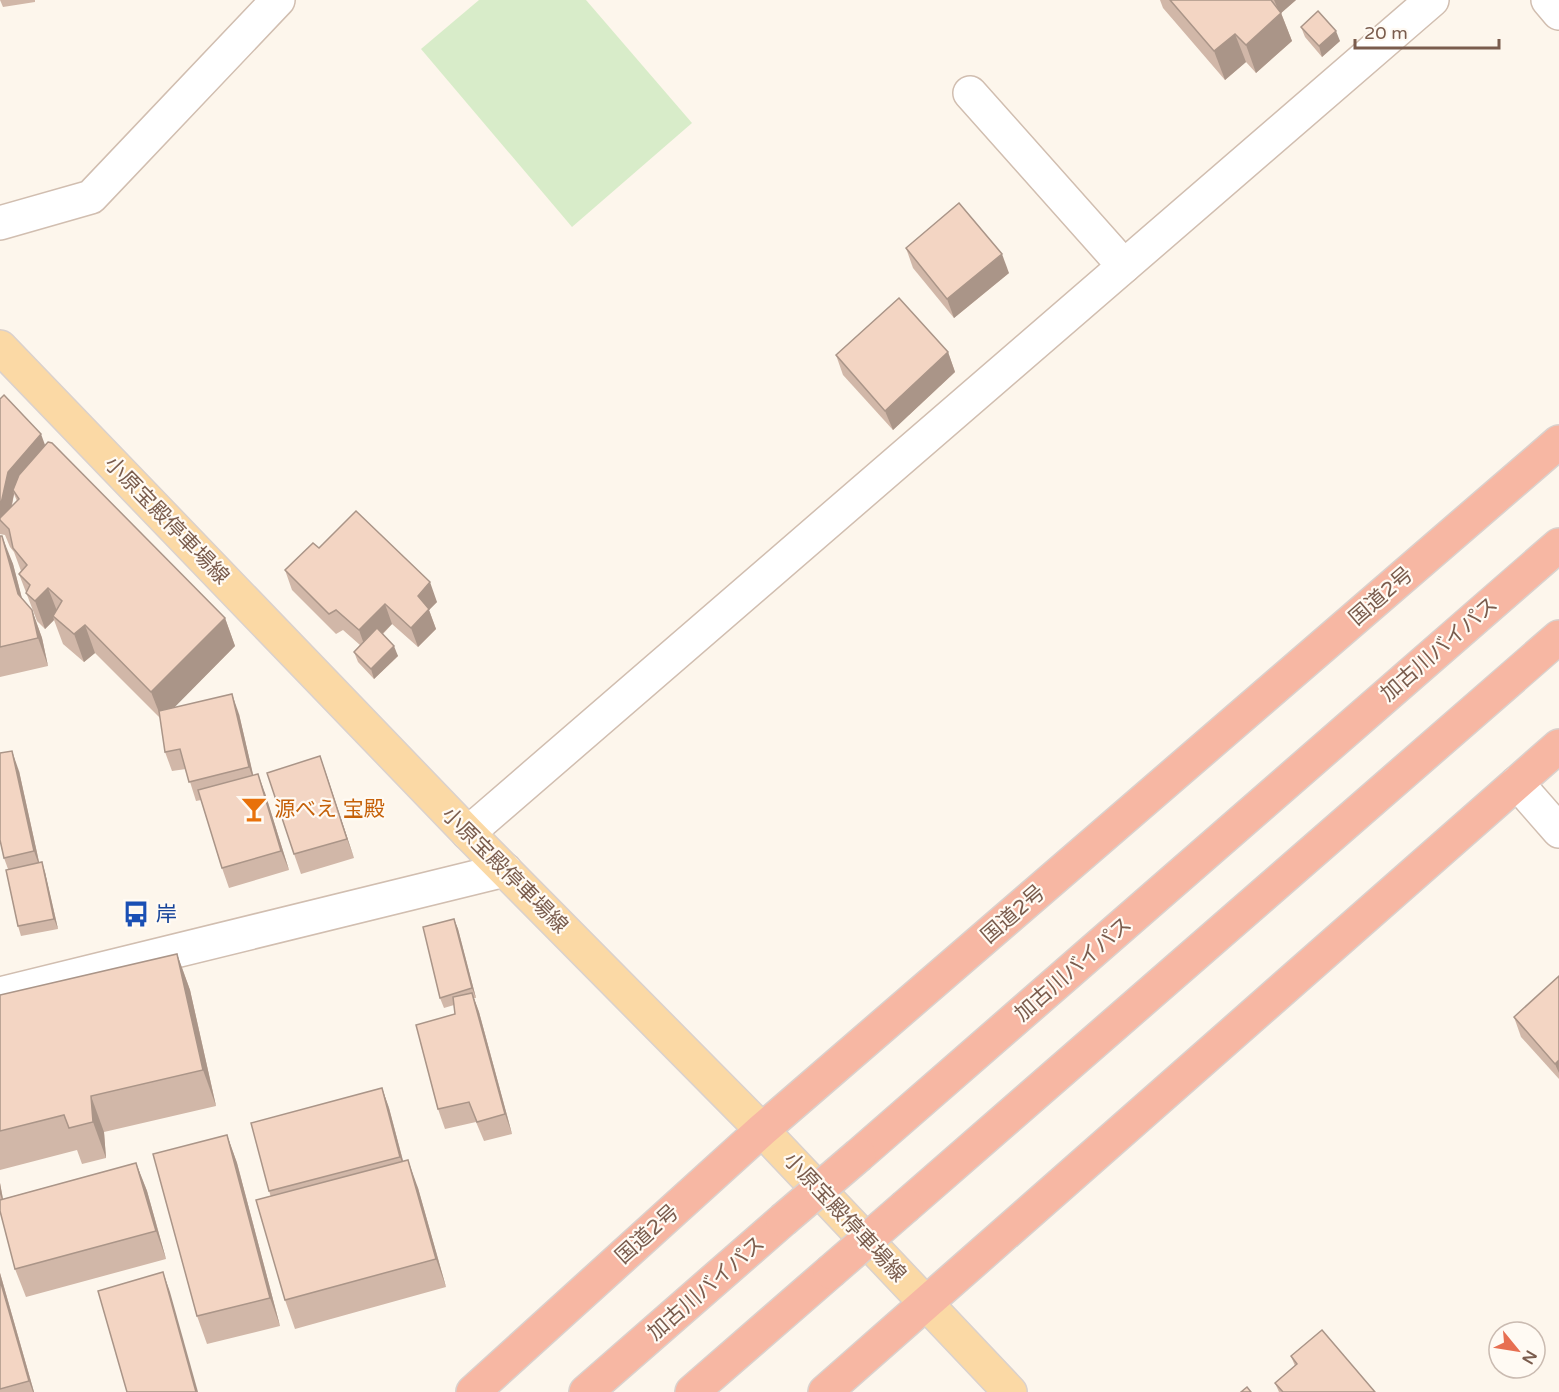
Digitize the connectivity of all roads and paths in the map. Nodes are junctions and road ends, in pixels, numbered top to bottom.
1 (278, 0) edge
2 (1432, 0) edge
3 (1548, 0) edge
4 (1559, 13) edge
5 (970, 93) dead end
6 (0, 223) edge
7 (1124, 266) junction
8 (0, 346) edge
9 (1559, 442) edge
10 (1559, 545) edge
11 (1559, 637) edge
12 (1559, 746) edge
13 (1517, 783) junction
14 (1559, 831) edge
15 (468, 833) junction
16 (505, 870) junction
17 (0, 994) edge
18 (762, 1130) junction
19 (926, 1304) junction
20 (472, 1392) edge
21 (586, 1392) edge
22 (692, 1392) edge
23 (825, 1392) edge
24 (1010, 1392) edge

1 - 6 street
2 - 7 street
3 - 4 street
5 - 7 street
7 - 15 street
8 - 15 main road, 小原宝殿停車場線
9 - 18 highway, 国道2号
10 - 21 highway, 加古川バイパス, bridge
11 - 22 highway, bridge
12 - 13 highway
13 - 14 street
13 - 19 highway
15 - 16 main road, 小原宝殿停車場線
16 - 17 street
16 - 18 main road, 小原宝殿停車場線
18 - 19 main road, 小原宝殿停車場線
18 - 20 highway, 国道2号
19 - 23 highway
19 - 24 main road, 小原宝殿停車場線

